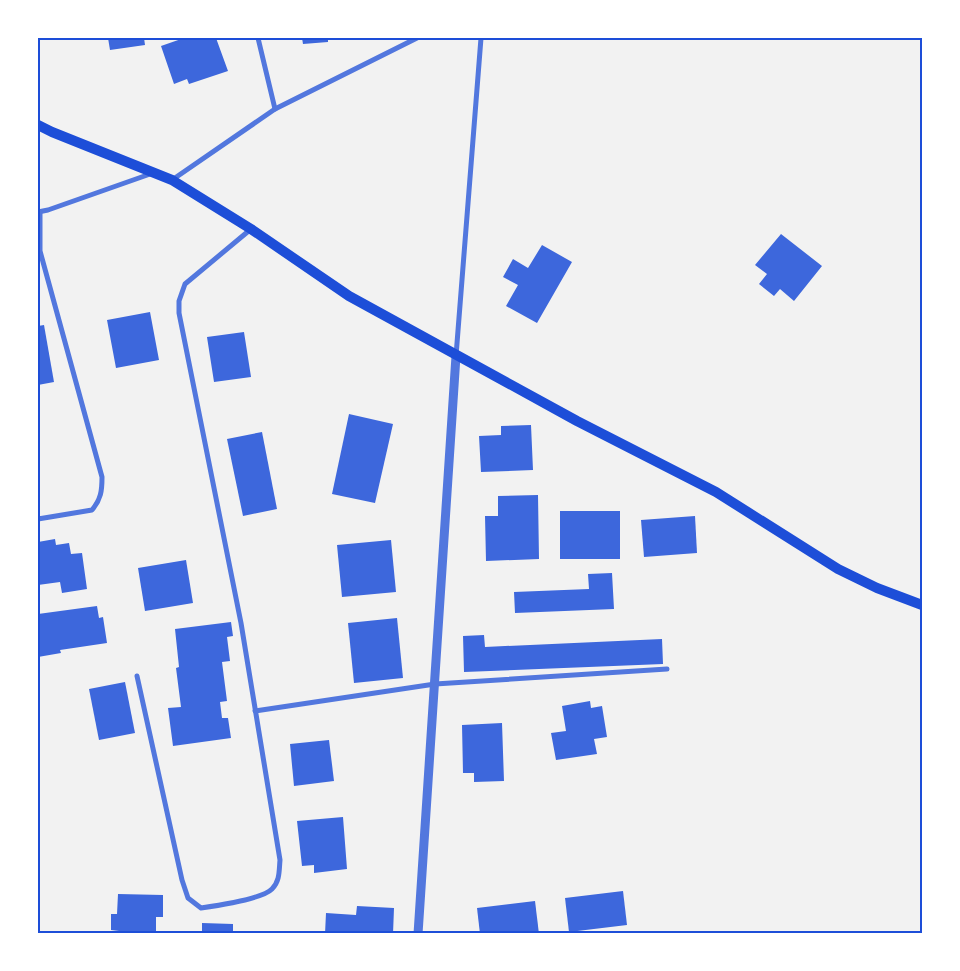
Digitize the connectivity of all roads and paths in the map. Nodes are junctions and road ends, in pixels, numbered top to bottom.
1 (258, 38) edge
2 (417, 38) edge
3 (481, 38) edge
4 (275, 108) junction
5 (38, 125) edge
6 (153, 173) junction
7 (172, 180) junction
8 (39, 212) edge
9 (252, 229) junction
10 (456, 356) junction
11 (38, 519) edge
12 (922, 605) edge
13 (667, 669) dead end
14 (138, 676) dead end
15 (435, 684) junction
16 (255, 711) junction
17 (418, 934) edge

1 - 4 street
2 - 4 street
3 - 10 street
4 - 7 street
5 - 6 main road
6 - 7 main road
6 - 8 street
7 - 9 main road
8 - 11 street
9 - 10 main road
9 - 16 street
10 - 12 main road
10 - 15 street
13 - 15 street
14 - 16 street
15 - 16 street
15 - 17 street

